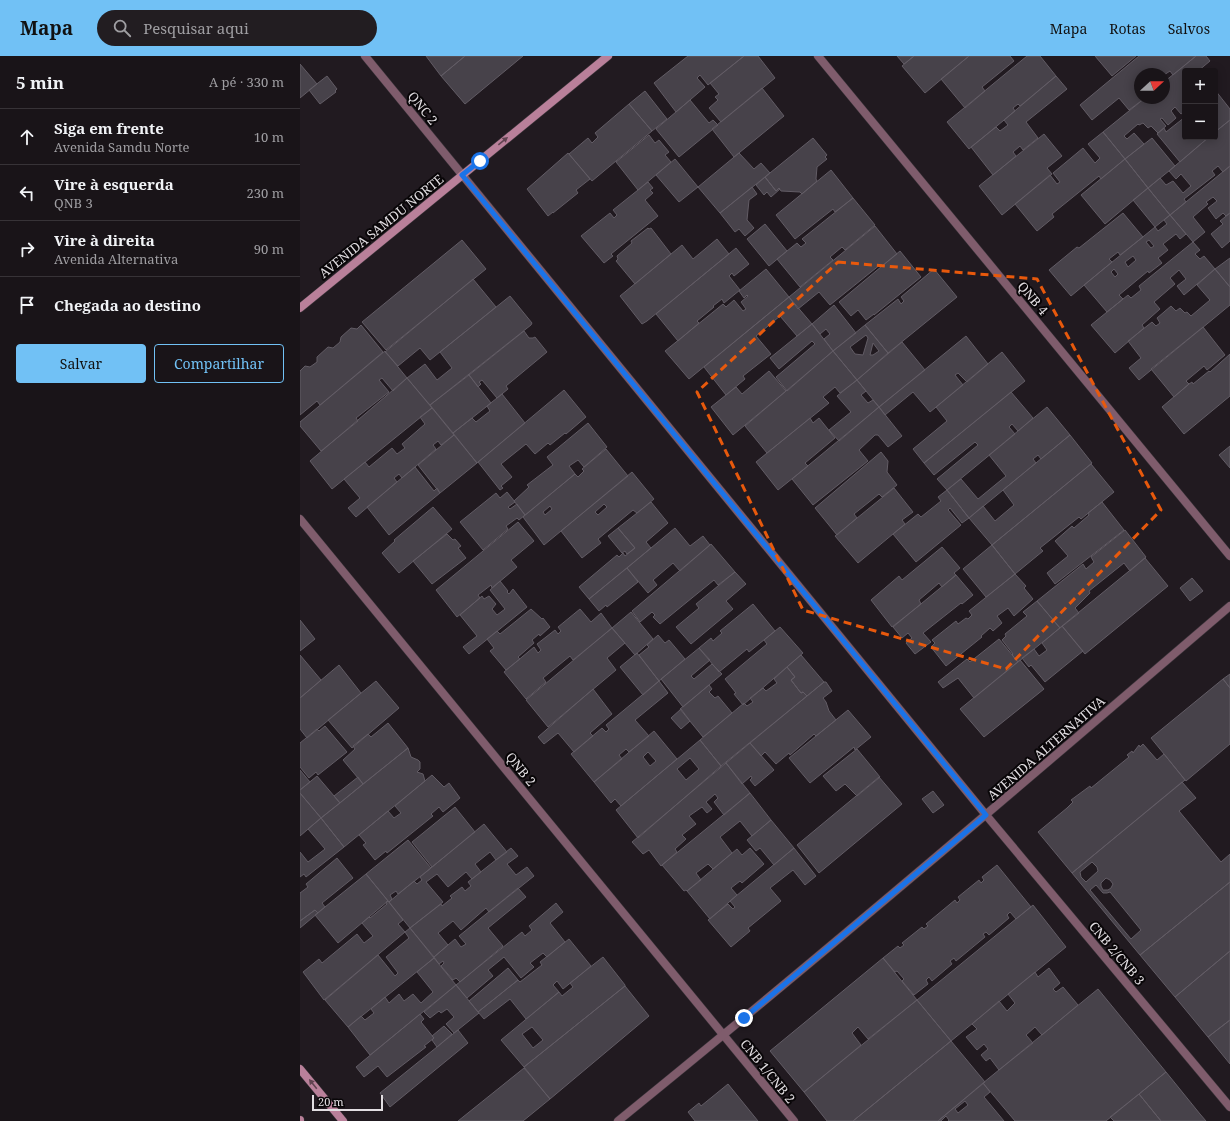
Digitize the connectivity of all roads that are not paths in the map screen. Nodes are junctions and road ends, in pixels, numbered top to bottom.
1 (365, 56) edge
2 (608, 56) edge
3 (818, 56) edge
4 (462, 175) junction
5 (300, 308) edge
6 (300, 519) edge
7 (1230, 556) edge
8 (1230, 606) edge
9 (986, 815) junction
10 (724, 1036) junction
11 (300, 1069) edge
12 (1230, 1107) edge
13 (343, 1121) edge
14 (618, 1121) edge
15 (794, 1121) edge

1 - 4 street, QNC 2
4 -> 2 main road, AVENIDA SAMDU NORTE
3 - 7 street, QNB 4
4 - 5 main road, AVENIDA SAMDU NORTE
4 - 9 street, QNC 2
6 - 10 street, QNB 2
8 - 9 street, AVENIDA ALTERNATIVA
9 - 10 street, AVENIDA ALTERNATIVA
9 - 12 street, CNB 2/CNB 3
10 - 14 street, AVENIDA ALTERNATIVA
10 - 15 street, CNB 1/CNB 2
13 -> 11 main road

